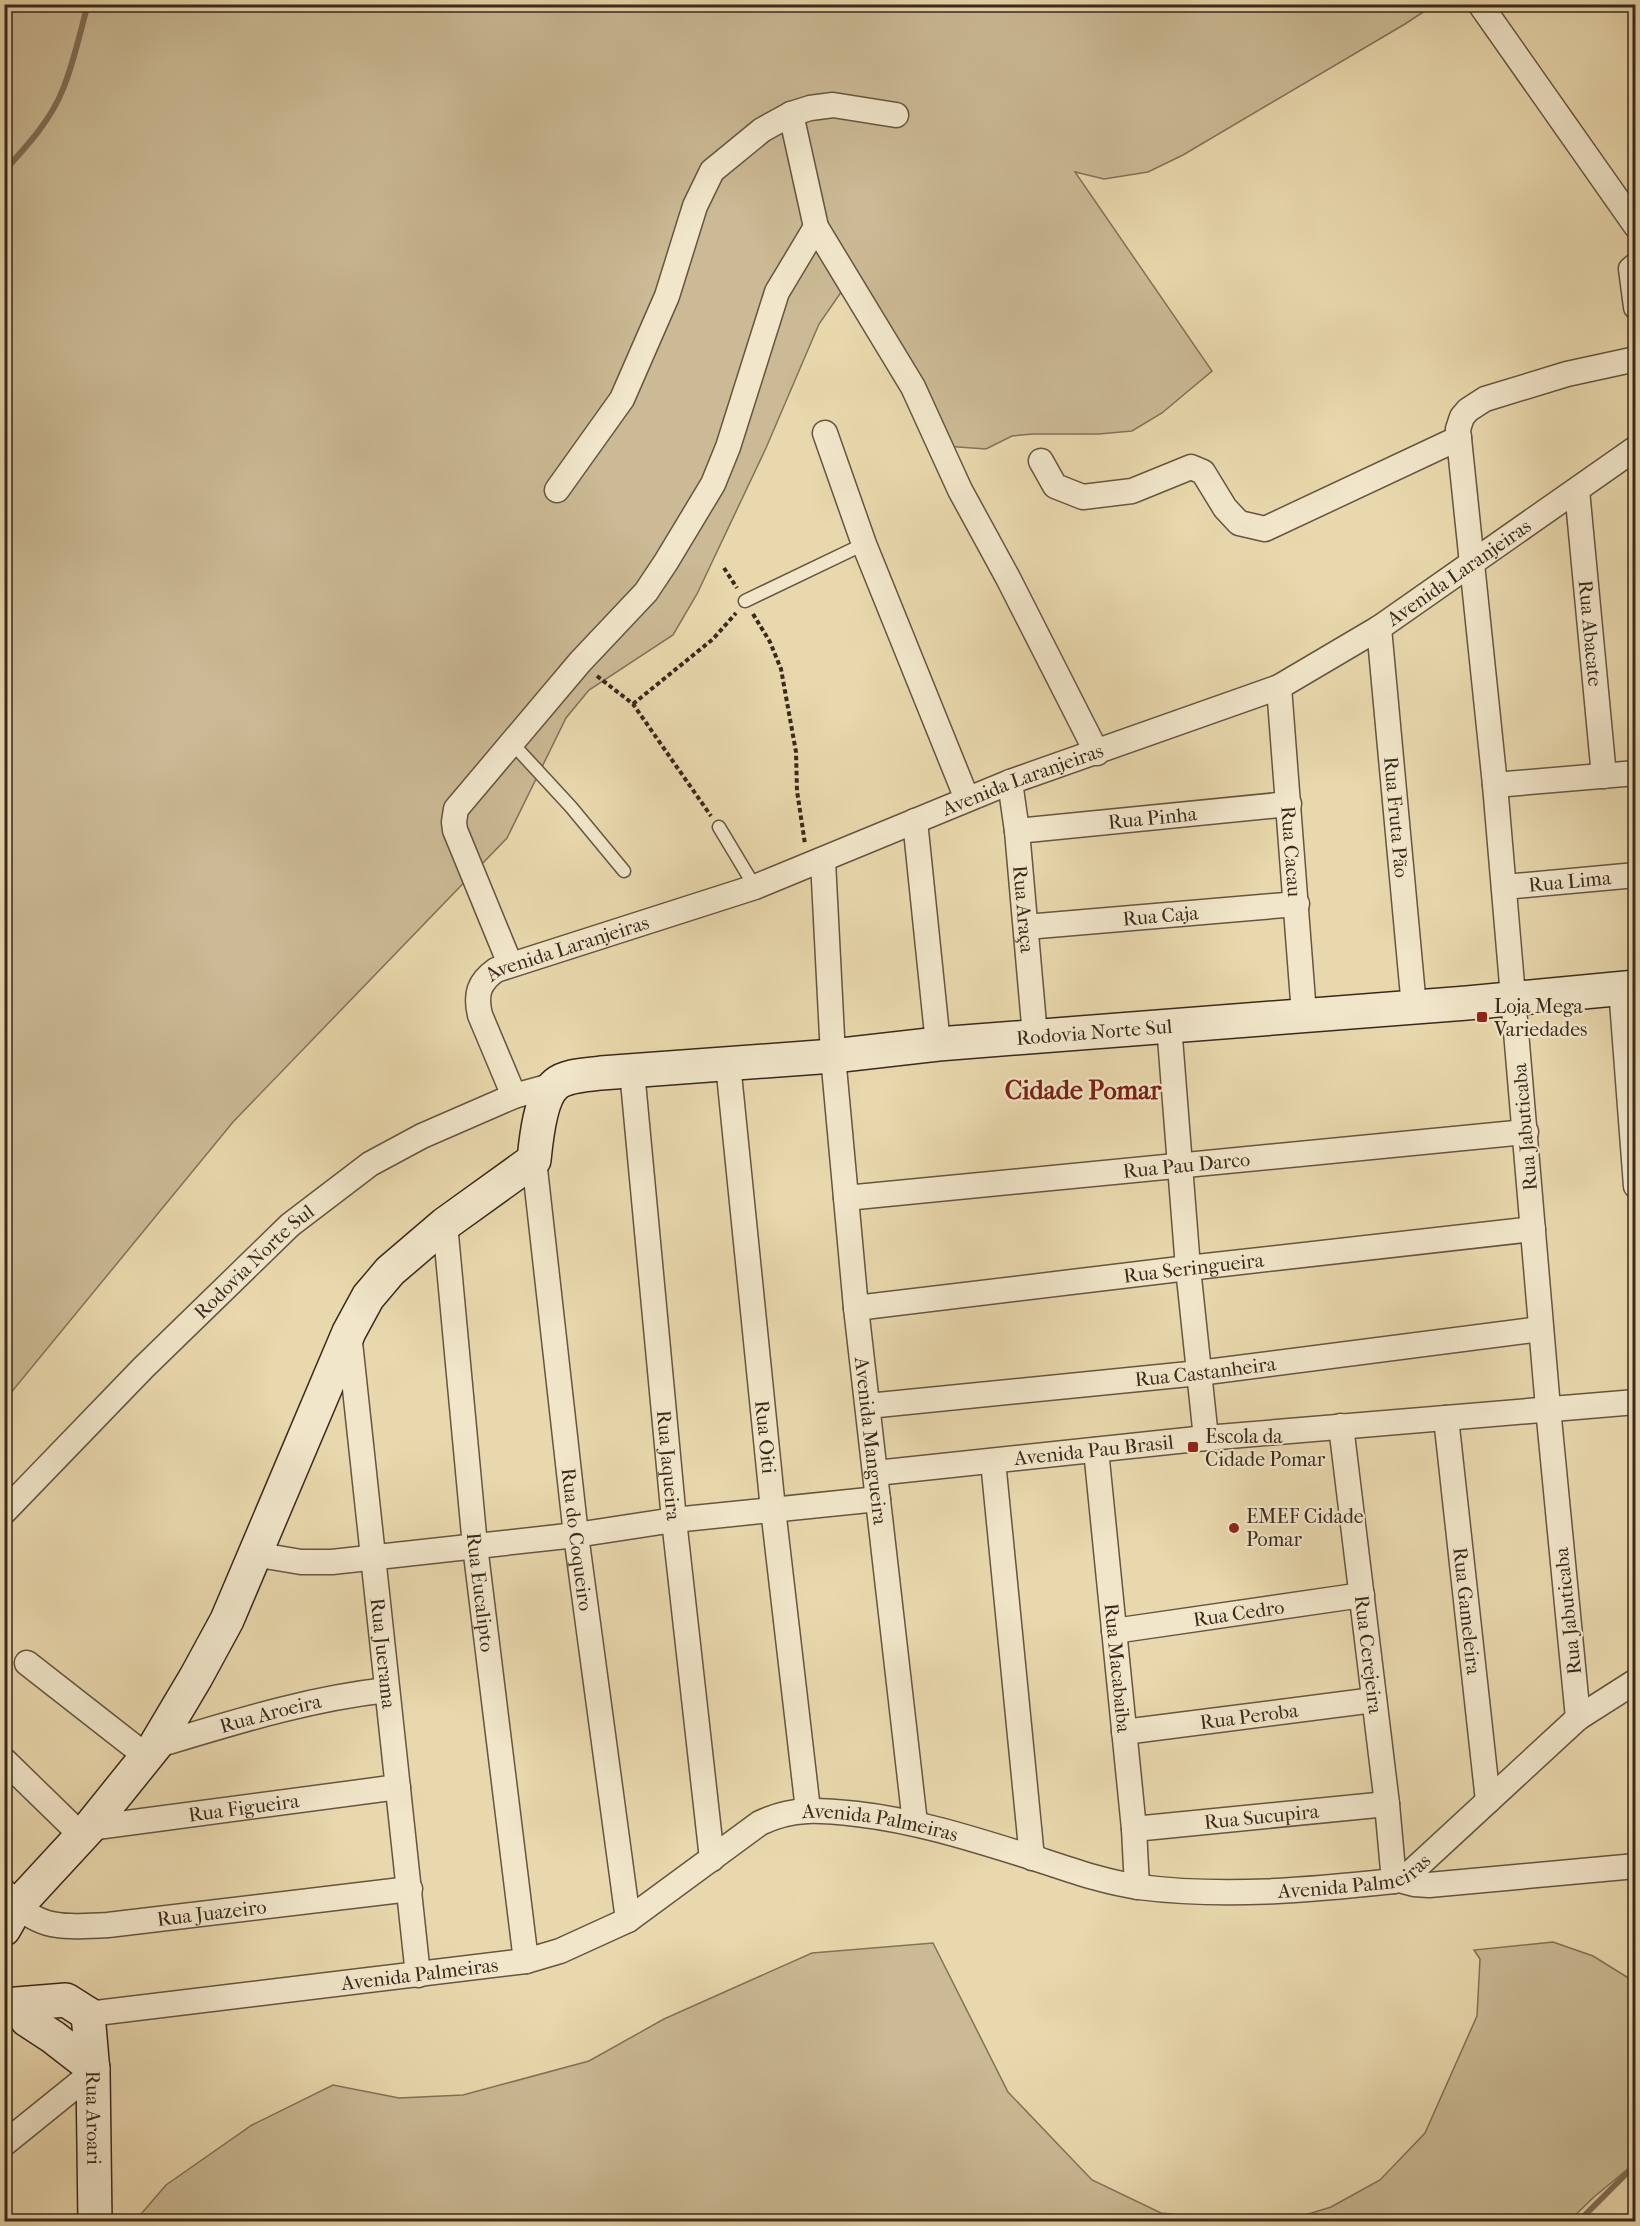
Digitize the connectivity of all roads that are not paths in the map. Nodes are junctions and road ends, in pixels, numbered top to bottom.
1 (1480, 4) edge
2 (791, 114) junction
3 (896, 115) dead end
4 (816, 226) junction
5 (1635, 226) edge
6 (1635, 265) edge
7 (1635, 307) edge
8 (1635, 359) edge
9 (825, 434) dead end
10 (1458, 434) junction
11 (1635, 448) edge
12 (1041, 460) dead end
13 (557, 490) dead end
14 (1577, 490) junction
15 (864, 544) junction
16 (1473, 564) junction
17 (745, 601) road end
18 (1379, 628) junction
19 (1279, 687) junction
20 (511, 742) junction
21 (1097, 753) junction
22 (1635, 773) edge
23 (1604, 776) junction
24 (1010, 782) junction
25 (1496, 786) junction
26 (967, 799) junction
27 (1289, 804) junction
28 (915, 821) junction
29 (719, 827) road end
30 (1017, 831) junction
31 (823, 861) junction
32 (624, 871) dead end
33 (1635, 875) edge
34 (755, 887) junction
35 (1504, 887) junction
36 (1297, 904) junction
37 (1026, 927) junction
38 (510, 964) junction
39 (1628, 987) edge
40 (1514, 999) junction
41 (1414, 1007) junction
42 (1304, 1014) junction
43 (1169, 1025) junction
44 (1035, 1036) junction
45 (938, 1044) junction
46 (833, 1056) junction
47 (728, 1064) junction
48 (632, 1071) junction
49 (554, 1085) junction
50 (514, 1096) junction
51 (1526, 1132) junction
52 (534, 1160) junction
53 (1179, 1166) junction
54 (1635, 1186) edge
55 (846, 1198) junction
56 (445, 1224) junction
57 (1533, 1229) junction
58 (1188, 1268) junction
59 (856, 1308) junction
60 (1541, 1329) junction
61 (349, 1332) junction
62 (1199, 1373) junction
63 (1635, 1402) edge
64 (868, 1406) junction
65 (1548, 1408) junction
66 (1446, 1418) junction
67 (1341, 1426) junction
68 (1206, 1438) junction
69 (1096, 1450) junction
70 (993, 1461) junction
71 (876, 1473) junction
72 (878, 1499) junction
73 (773, 1509) junction
74 (4, 1512) edge
75 (674, 1520) junction
76 (576, 1535) junction
77 (475, 1546) junction
78 (254, 1554) junction
79 (373, 1558) junction
80 (1362, 1595) junction
81 (1114, 1631) junction
82 (27, 1663) dead end
83 (1635, 1681) edge
84 (387, 1690) junction
85 (1374, 1700) junction
86 (1578, 1718) junction
87 (1124, 1732) junction
88 (151, 1751) junction
89 (4, 1760) edge
90 (398, 1787) junction
91 (1488, 1801) junction
92 (1387, 1804) junction
93 (808, 1810) junction
94 (915, 1823) junction
95 (1134, 1829) junction
96 (86, 1832) junction
97 (1032, 1858) junction
98 (712, 1859) junction
99 (1635, 1866) edge
100 (1397, 1880) junction
101 (1137, 1887) junction
102 (410, 1889) junction
103 (9, 1909) edge
104 (628, 1920) junction
105 (526, 1961) junction
106 (418, 1975) junction
107 (88, 2014) junction
108 (12, 2016) edge
109 (93, 2070) junction
110 (4, 2144) edge
111 (95, 2222) edge

1 - 5 street
2 - 3 street
2 - 4 street
2 - 13 street
4 - 20 street
4 - 21 street
6 - 7 street
8 - 10 street
9 - 15 street
10 - 12 street
10 - 16 street, Rua Jabuticaba
11 - 14 street, Avenida Laranjeiras
14 - 16 street, Avenida Laranjeiras
14 - 23 street, Rua Abacate
15 - 17 lane
15 - 26 street
16 - 18 street, Avenida Laranjeiras
16 - 25 street, Rua Jabuticaba
18 - 19 street, Avenida Laranjeiras
18 - 41 street, Rua Fruta Pão
19 - 21 street, Avenida Laranjeiras
19 - 27 street, Rua Cacau
20 - 32 lane
20 - 38 street
21 - 24 street, Avenida Laranjeiras
22 - 23 street
23 - 25 street
24 - 26 street, Avenida Laranjeiras
24 - 30 street, Rua Araça
25 - 35 street, Rua Jabuticaba
26 - 28 street, Avenida Laranjeiras
27 - 30 street, Rua Pinha
27 - 36 street, Rua Cacau
28 - 31 street, Avenida Laranjeiras
28 - 45 street
29 - 34 lane
30 - 37 street, Rua Araça
31 - 34 street, Avenida Laranjeiras
31 - 46 street, Avenida Mangueira
33 - 35 street, Rua Lima
34 - 38 street, Avenida Laranjeiras
35 - 40 street, Rua Jabuticaba
36 - 37 street, Rua Caja
36 - 42 street, Rua Cacau
37 - 44 street, Rua Araça
38 - 50 street, Avenida Laranjeiras
39 - 40 street, Rodovia Norte Sul
39 - 54 street
40 - 41 street, Rodovia Norte Sul
40 - 51 street, Rua Jabuticaba
41 - 42 street, Rodovia Norte Sul
42 - 43 street, Rodovia Norte Sul
43 - 44 street, Rodovia Norte Sul
43 - 53 street
44 - 45 street, Rodovia Norte Sul
45 - 46 street, Rodovia Norte Sul
46 - 47 street, Rodovia Norte Sul
46 - 55 street, Avenida Mangueira
47 - 48 street, Rodovia Norte Sul
47 - 73 street, Rua Oiti
48 - 49 street, Rodovia Norte Sul
48 - 75 street, Rua Jaqueira
49 - 50 street, Rodovia Norte Sul
49 - 52 street
50 - 74 street, Rodovia Norte Sul
51 - 53 street, Rua Pau Darco
51 - 57 street, Rua Jabuticaba
52 - 56 street
52 - 76 street, Rua do Coqueiro
53 - 55 street, Rua Pau Darco
53 - 58 street
55 - 59 street, Avenida Mangueira
56 - 61 street
56 - 77 street, Rua Eucalipto
57 - 58 street, Rua Seringueira
57 - 60 street, Rua Jabuticaba
58 - 59 street, Rua Seringueira
58 - 62 street
59 - 64 street, Avenida Mangueira
60 - 62 street, Rua Castanheira
60 - 65 street, Rua Jabuticaba
61 - 78 street
61 - 79 street, Rua Juerama
62 - 64 street, Rua Castanheira
62 - 68 street
63 - 65 street, Avenida Pau Brasil
64 - 71 street, Avenida Mangueira
65 - 66 street, Avenida Pau Brasil
65 - 86 street, Rua Jabuticaba
66 - 67 street, Avenida Pau Brasil
66 - 91 street, Rua Gameleira
67 - 68 street, Avenida Pau Brasil
67 - 80 street, Rua Cerejeira
68 - 69 street, Avenida Pau Brasil
69 - 70 street, Avenida Pau Brasil
69 - 81 street, Rua Macabaiba
70 - 71 street, Avenida Pau Brasil
70 - 97 street
71 - 72 street, Avenida Mangueira
72 - 73 street
72 - 94 street, Avenida Mangueira
73 - 75 street
73 - 93 street, Rua Oiti
75 - 76 street
75 - 98 street, Rua Jaqueira
76 - 77 street
76 - 104 street, Rua do Coqueiro
77 - 79 street
77 - 105 street, Rua Eucalipto
78 - 79 street
78 - 88 street
79 - 84 street, Rua Juerama
80 - 81 street, Rua Cedro
80 - 85 street, Rua Cerejeira
81 - 87 street, Rua Macabaiba
82 - 88 street
83 - 86 street, Avenida Palmeiras
84 - 88 street, Rua Aroeira
84 - 90 street, Rua Juerama
85 - 87 street, Rua Peroba
85 - 92 street, Rua Cerejeira
86 - 91 street, Avenida Palmeiras
87 - 95 street, Rua Macabaiba
88 - 96 street
89 - 96 street
90 - 96 street, Rua Figueira
90 - 102 street, Rua Juerama
91 - 100 street, Avenida Palmeiras
92 - 95 street, Rua Sucupira
92 - 100 street, Rua Cerejeira
93 - 94 street, Avenida Palmeiras
93 - 98 street, Avenida Palmeiras
94 - 97 street, Avenida Palmeiras
95 - 101 street, Rua Macabaiba
96 - 103 street
97 - 101 street, Avenida Palmeiras
98 - 104 street, Avenida Palmeiras
99 - 100 street
100 - 101 street, Avenida Palmeiras
102 - 103 street, Rua Juazeiro
102 - 106 street, Rua Juerama
104 - 105 street, Avenida Palmeiras
105 - 106 street, Avenida Palmeiras
106 - 107 street, Avenida Palmeiras
107 - 108 street
107 - 109 street, Rua Aroari
108 - 109 street
109 - 110 street
109 - 111 street, Rua Aroari

